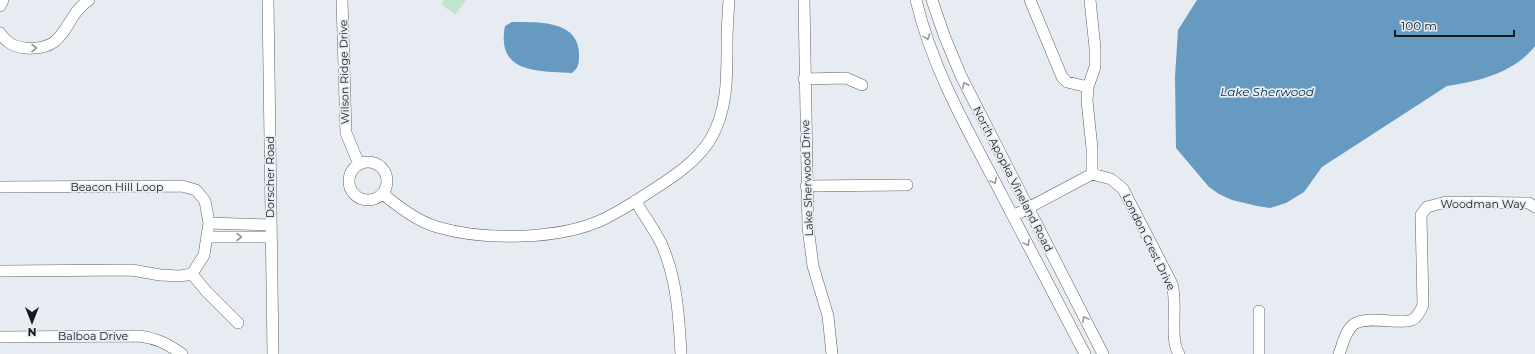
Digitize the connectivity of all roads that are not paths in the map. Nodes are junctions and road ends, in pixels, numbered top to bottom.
1 (3, 0) edge
2 (89, 0) edge
3 (268, 0) edge
4 (342, 0) edge
5 (721, 0) edge
6 (729, 0) edge
7 (804, 0) edge
8 (916, 0) edge
9 (932, 0) edge
10 (1030, 0) edge
11 (1090, 0) edge
12 (0, 6) edge
13 (728, 16) junction
14 (0, 33) edge
15 (804, 79) junction
16 (862, 85) dead end
17 (1088, 87) junction
18 (359, 164) junction
19 (1092, 174) junction
20 (907, 185) dead end
21 (806, 186) junction
22 (0, 187) edge
23 (383, 194) junction
24 (635, 201) junction
25 (1027, 207) junction
26 (1535, 207) edge
27 (1013, 216) junction
28 (209, 223) junction
29 (270, 225) junction
30 (208, 237) junction
31 (270, 237) junction
32 (0, 271) edge
33 (192, 274) junction
34 (1260, 311) dead end
35 (238, 323) dead end
36 (0, 337) edge
37 (182, 354) edge
38 (273, 354) edge
39 (681, 354) edge
40 (832, 354) edge
41 (1085, 354) edge
42 (1103, 354) edge
43 (1179, 354) edge
44 (1259, 354) edge
45 (1339, 354) edge

1 - 12 street
14 -> 2 street
3 - 29 street, Dorscher Road
4 - 18 street, Wilson Ridge Drive
5 - 13 street
6 - 13 street
7 - 15 street, Lake Sherwood Drive
8 -> 27 street, North Apopka Vineland Road
25 -> 9 street, North Apopka Vineland Road
10 - 17 street
11 - 17 street
13 - 24 street
15 - 16 street
15 - 21 street, Lake Sherwood Drive
17 - 19 street
18 - 23 street
18 - 23 street
19 - 25 street
19 - 43 street, London Crest Drive
20 - 21 street
21 - 40 street, Lake Sherwood Drive
22 - 28 street, Beacon Hill Loop
23 - 24 street
24 - 39 street
25 - 27 street
42 -> 25 street, North Apopka Vineland Road
26 - 45 street, Woodman Way
27 -> 41 street, North Apopka Vineland Road
28 - 29 street
28 - 30 street, Beacon Hill Loop
29 - 31 street, Dorscher Road
30 -> 31 street
30 - 33 street, Beacon Hill Loop
31 - 38 street, Dorscher Road
32 - 33 street
33 - 35 street
34 - 44 street
36 - 37 street, Balboa Drive

